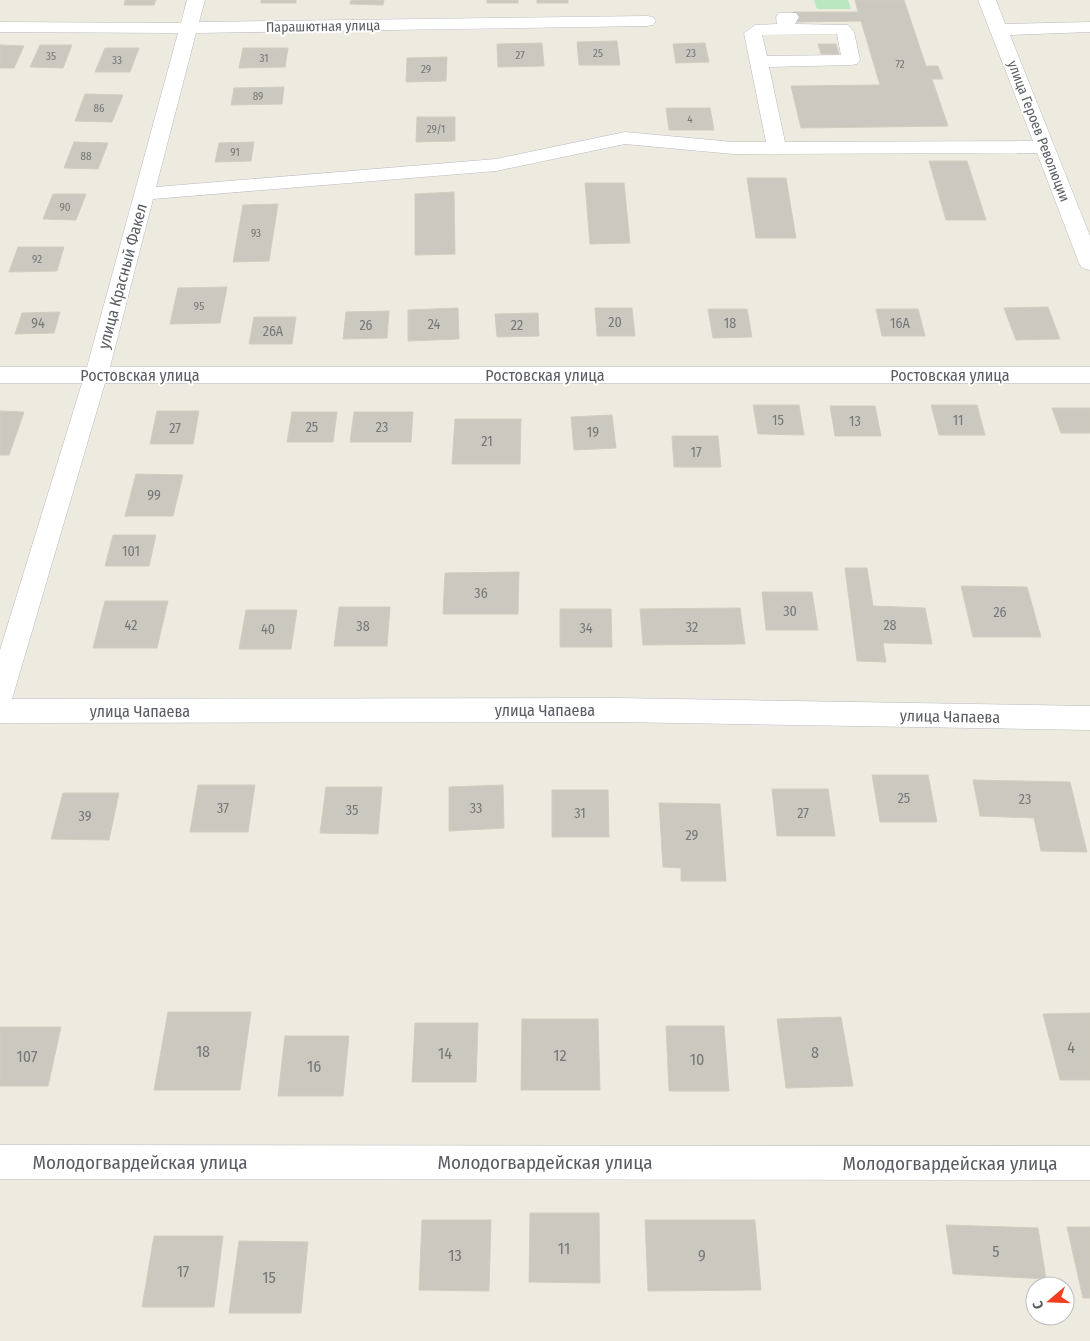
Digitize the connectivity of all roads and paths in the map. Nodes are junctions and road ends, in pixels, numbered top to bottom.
1 (196, 0) edge
2 (987, 0) edge
3 (647, 21) dead end
4 (0, 27) edge
5 (1090, 27) edge
6 (188, 28) junction
7 (999, 30) junction
8 (759, 62) junction
9 (1046, 147) junction
10 (777, 148) junction
11 (143, 194) junction
12 (1090, 263) edge
13 (0, 375) edge
14 (96, 375) junction
15 (1090, 375) edge
16 (0, 695) edge
17 (0, 711) edge
18 (1090, 718) edge
19 (0, 1162) edge
20 (1090, 1163) edge

1 - 6 street, улица Красный Факел
2 - 7 street, улица Героев Революции
3 - 6 street, Парашютная улица
4 - 6 street, Парашютная улица
5 - 7 street
6 - 11 street, улица Красный Факел
7 - 9 street, улица Героев Революции
8 - 8 street
8 - 10 street
9 - 10 street
9 - 12 street, улица Героев Революции
10 - 11 street
11 - 14 street, улица Красный Факел
13 - 14 street, Ростовская улица
14 - 15 street, Ростовская улица
14 - 16 street, улица Красный Факел
17 - 18 street, улица Чапаева
19 - 20 street, Молодогвардейская улица

